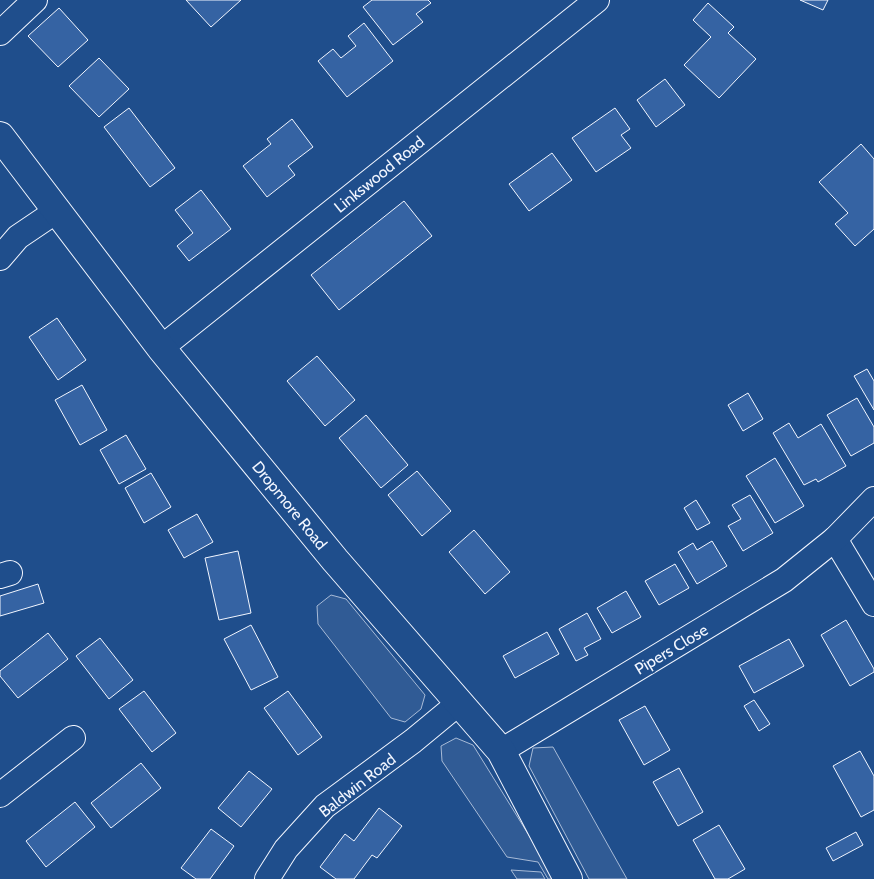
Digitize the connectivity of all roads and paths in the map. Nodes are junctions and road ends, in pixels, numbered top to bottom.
1 (35, 0) edge
2 (597, 0) edge
3 (0, 33) edge
4 (0, 136) edge
5 (58, 210) junction
6 (0, 258) edge
7 (161, 348) junction
8 (874, 499) edge
9 (835, 539) junction
10 (874, 604) edge
11 (459, 703) junction
12 (73, 738) dead end
13 (501, 751) junction
14 (0, 796) edge
15 (267, 879) edge
16 (568, 879) edge

1 - 3 street
2 - 7 street, Linkswood Road
4 - 5 street, Dropmore Road
5 - 6 street
5 - 7 street, Dropmore Road
7 - 11 street, Dropmore Road
8 - 9 street, Pipers Close
9 - 10 street
9 - 13 street, Pipers Close
11 - 13 street, Dropmore Road
11 - 15 street, Baldwin Road
12 - 14 street
13 - 16 street, Dropmore Road

